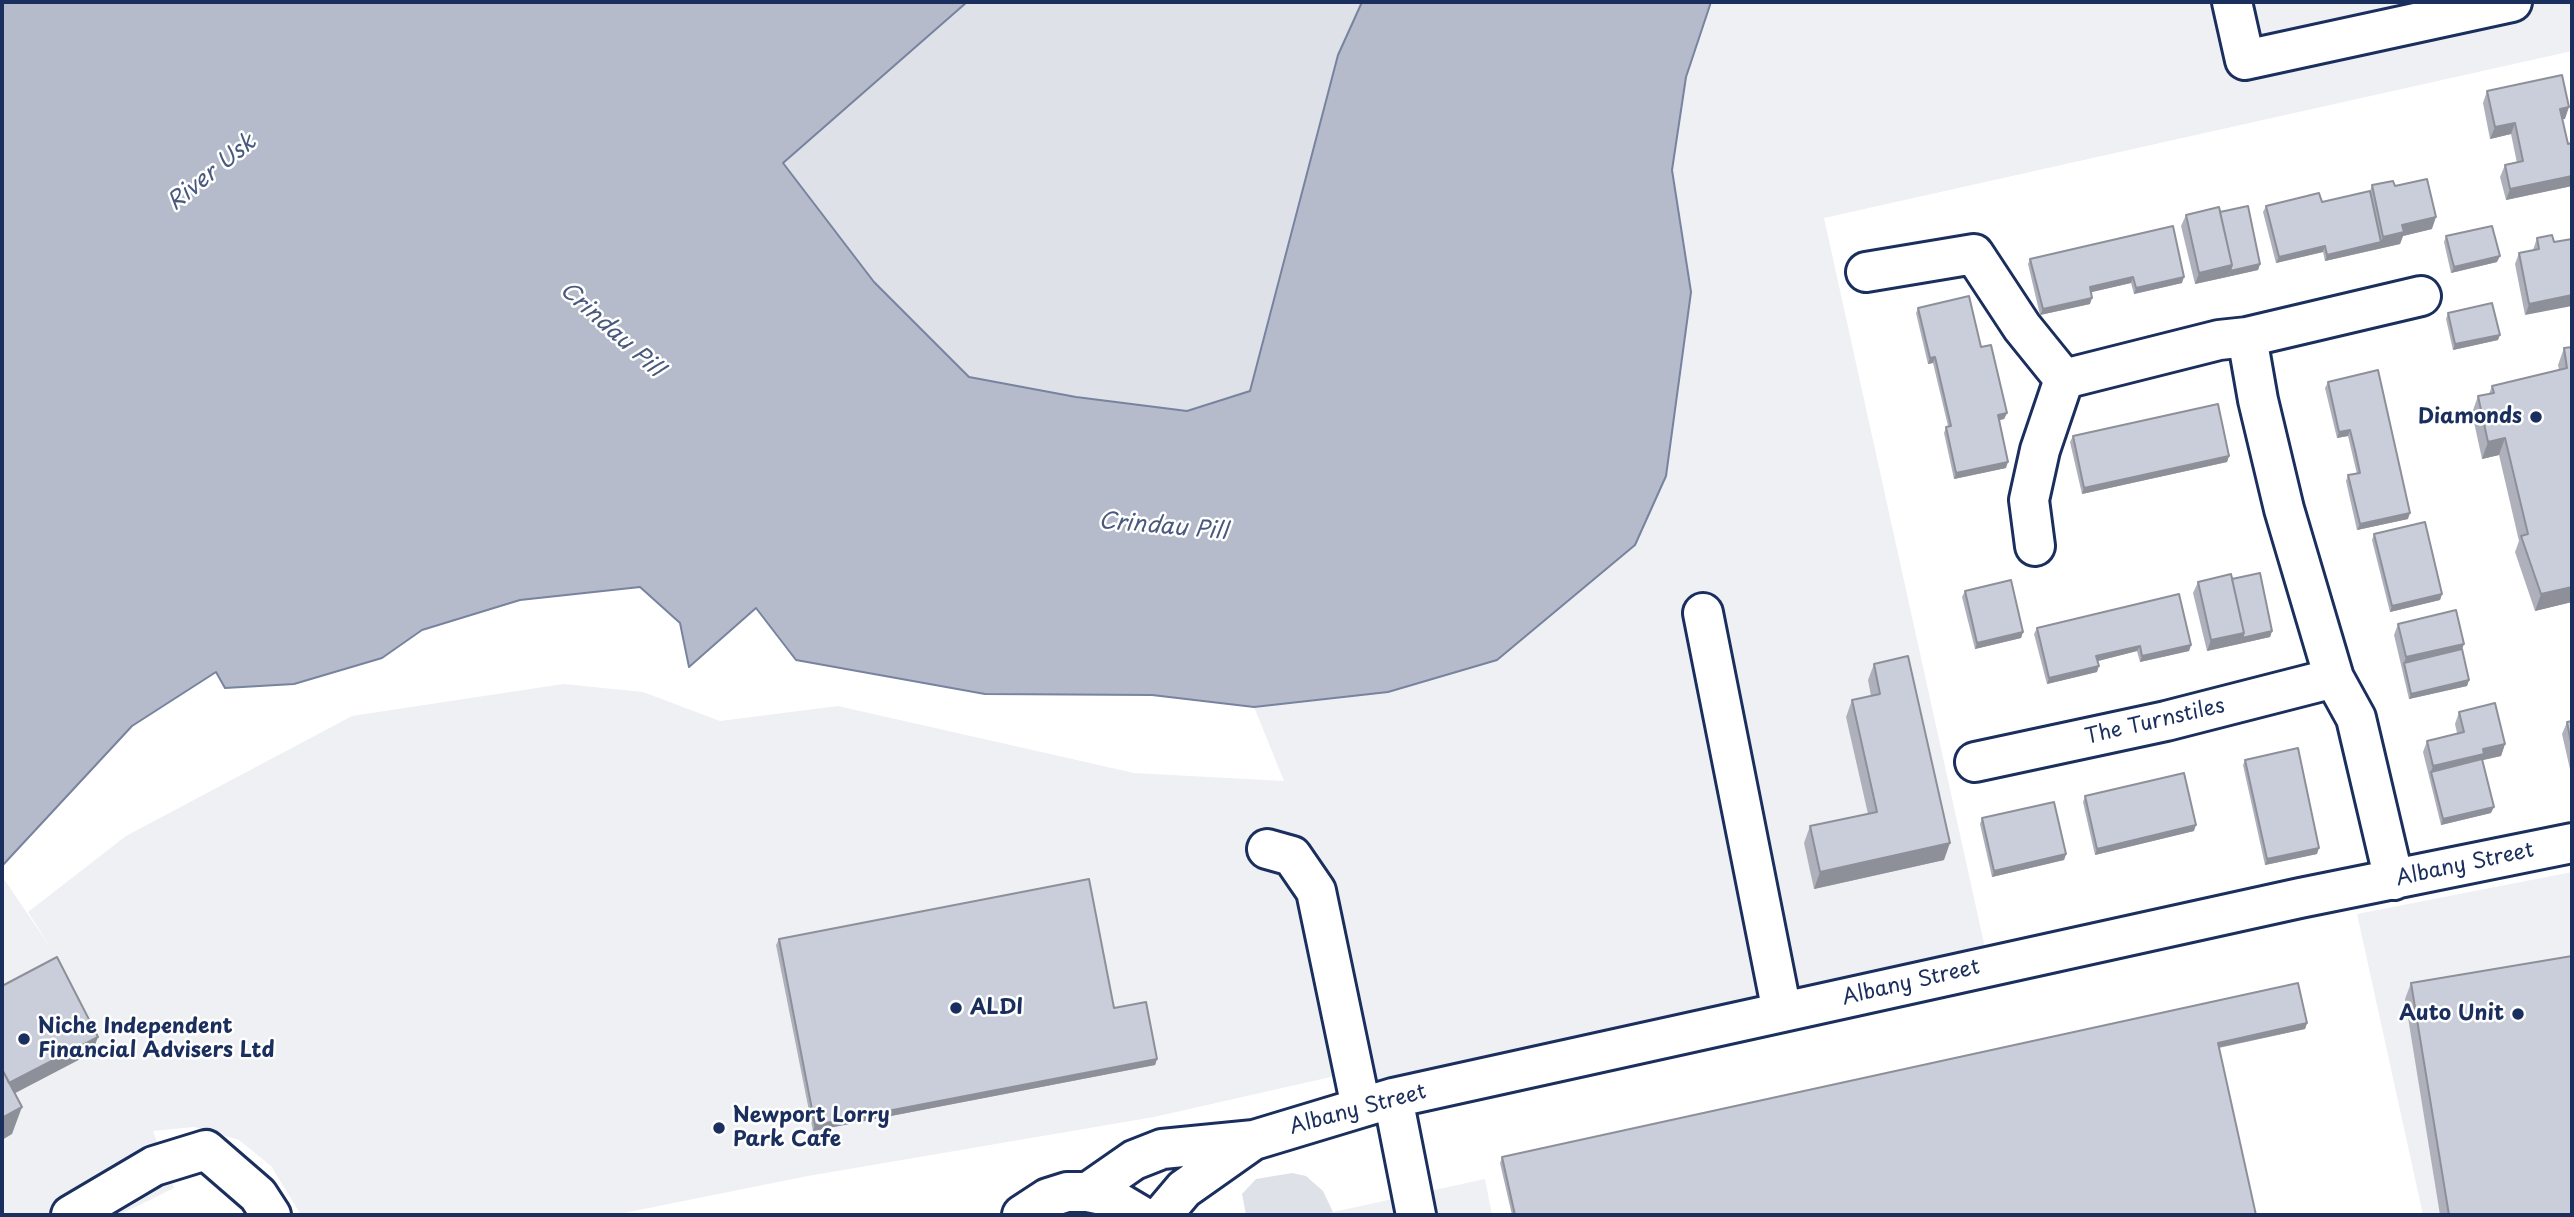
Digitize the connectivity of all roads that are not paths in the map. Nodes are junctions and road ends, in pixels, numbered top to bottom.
1 (2232, 2) edge
2 (2512, 2) edge
3 (1866, 272) dead end
4 (2421, 296) dead end
5 (2247, 337) junction
6 (2064, 379) junction
7 (2035, 546) dead end
8 (1703, 613) dead end
9 (2334, 678) junction
10 (1975, 762) dead end
11 (2572, 843) edge
12 (1267, 849) dead end
13 (2394, 880) junction
14 (1782, 1012) junction
15 (1377, 1102) junction
16 (1254, 1140) junction
17 (1088, 1192) junction
18 (268, 1214) edge
19 (71, 1215) edge
20 (1022, 1215) edge
21 (1140, 1215) edge
22 (1162, 1215) edge
23 (1416, 1215) edge

1 - 2 street
3 - 6 street
4 - 5 street
5 - 6 street
5 - 9 street
6 - 7 street
8 - 14 street
9 - 10 street, The Turnstiles
9 - 13 street
11 - 13 street, Albany Street
12 - 15 street
13 - 14 street, Albany Street
14 - 15 street, Albany Street
15 - 16 street, Albany Street
15 - 23 street
16 - 17 street, Albany Street
16 - 22 street, Albany Street
17 - 20 street
17 - 21 street
18 - 19 street

